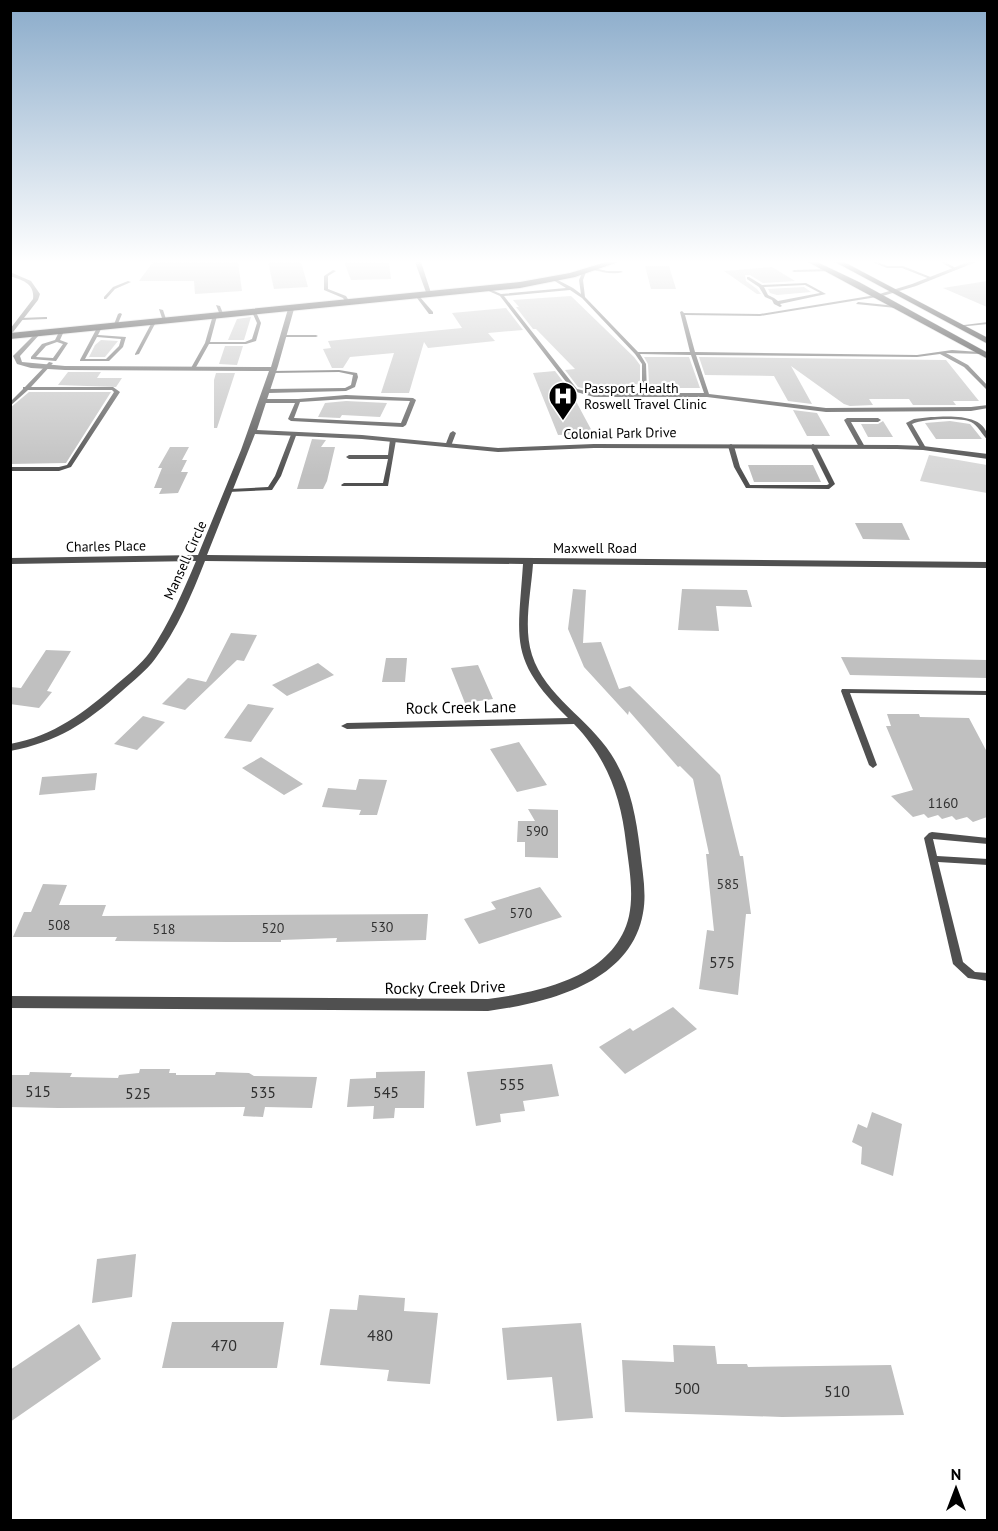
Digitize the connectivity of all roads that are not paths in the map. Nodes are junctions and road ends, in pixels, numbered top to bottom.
1 (32, 333) edge
2 (38, 333) edge
3 (61, 333) edge
4 (96, 333) edge
5 (104, 333) edge
6 (148, 333) edge
7 (211, 333) edge
8 (256, 333) edge
9 (531, 333) edge
10 (618, 333) edge
11 (687, 333) edge
12 (941, 333) edge
13 (971, 333) edge
14 (10, 335) edge
15 (283, 336) joint
16 (316, 336) dead end
17 (951, 339) junction
18 (57, 341) junction
19 (987, 342) edge
20 (207, 343) junction
21 (940, 352) junction
22 (637, 353) junction
23 (979, 353) junction
24 (137, 354) dead end
25 (693, 354) junction
26 (987, 357) edge
27 (14, 359) edge
28 (54, 360) junction
29 (47, 368) junction
30 (193, 368) junction
31 (273, 371) junction
32 (25, 388) junction
33 (987, 391) edge
34 (645, 395) junction
35 (707, 395) junction
36 (266, 396) junction
37 (298, 400) junction
38 (10, 405) edge
39 (987, 406) edge
40 (878, 420) dead end
41 (253, 432) junction
42 (294, 433) junction
43 (453, 433) dead end
44 (987, 438) edge
45 (393, 440) junction
46 (448, 446) junction
47 (731, 446) junction
48 (813, 446) junction
49 (862, 447) junction
50 (923, 448) junction
51 (349, 457) dead end
52 (392, 457) junction
53 (987, 457) edge
54 (10, 469) edge
55 (344, 485) dead end
56 (230, 491) junction
57 (202, 558) junction
58 (10, 561) edge
59 (528, 561) junction
60 (987, 565) edge
61 (987, 693) edge
62 (576, 721) junction
63 (347, 726) dead end
64 (10, 748) edge
65 (873, 765) dead end
66 (987, 841) edge
67 (934, 859) junction
68 (987, 862) edge
69 (987, 977) edge
70 (10, 1002) edge

1 - 14 highway
2 - 27 street
3 - 18 lane
4 - 5 lane
6 - 24 lane
7 - 20 lane
8 - 20 lane
9 - 34 lane
10 - 22 lane
11 - 25 lane
12 - 17 main road
13 - 19 main road
15 - 16 lane
15 - 31 street, Mansell Circle
17 - 21 lane
17 - 23 main road
18 - 28 lane
18 - 28 lane
20 - 30 lane
21 - 23 lane
21 - 25 lane
21 - 33 lane
22 - 25 lane
22 - 34 lane
23 - 26 main road
25 - 35 lane
27 - 29 street
28 - 29 lane
29 - 30 street
29 - 32 lane
30 - 31 street
31 - 36 street, Mansell Circle
31 - 36 lane
32 - 38 lane
32 - 54 lane
34 - 35 lane
35 - 39 lane
36 - 37 lane
36 - 41 street, Mansell Circle
37 - 37 lane
40 - 49 lane
41 - 42 street, Colonial Park Drive
41 - 56 street, Mansell Circle
42 - 45 street, Colonial Park Drive
42 - 56 lane
43 - 46 lane
44 - 50 lane
45 - 46 street, Colonial Park Drive
45 - 52 lane
46 - 47 street, Colonial Park Drive
47 - 48 street, Colonial Park Drive
47 - 48 lane
48 - 49 street, Colonial Park Drive
49 - 50 street, Colonial Park Drive
50 - 53 street, Colonial Park Drive
51 - 52 lane
52 - 55 lane
56 - 57 street, Mansell Circle
57 - 58 street, Charles Place
57 - 59 street, Maxwell Road
57 - 64 street, Mansell Circle
59 - 60 street, Maxwell Road
59 - 62 street, Rocky Creek Drive
61 - 65 lane
62 - 63 street, Rock Creek Lane
62 - 70 street, Rocky Creek Drive
66 - 67 lane
67 - 68 lane
67 - 69 lane

